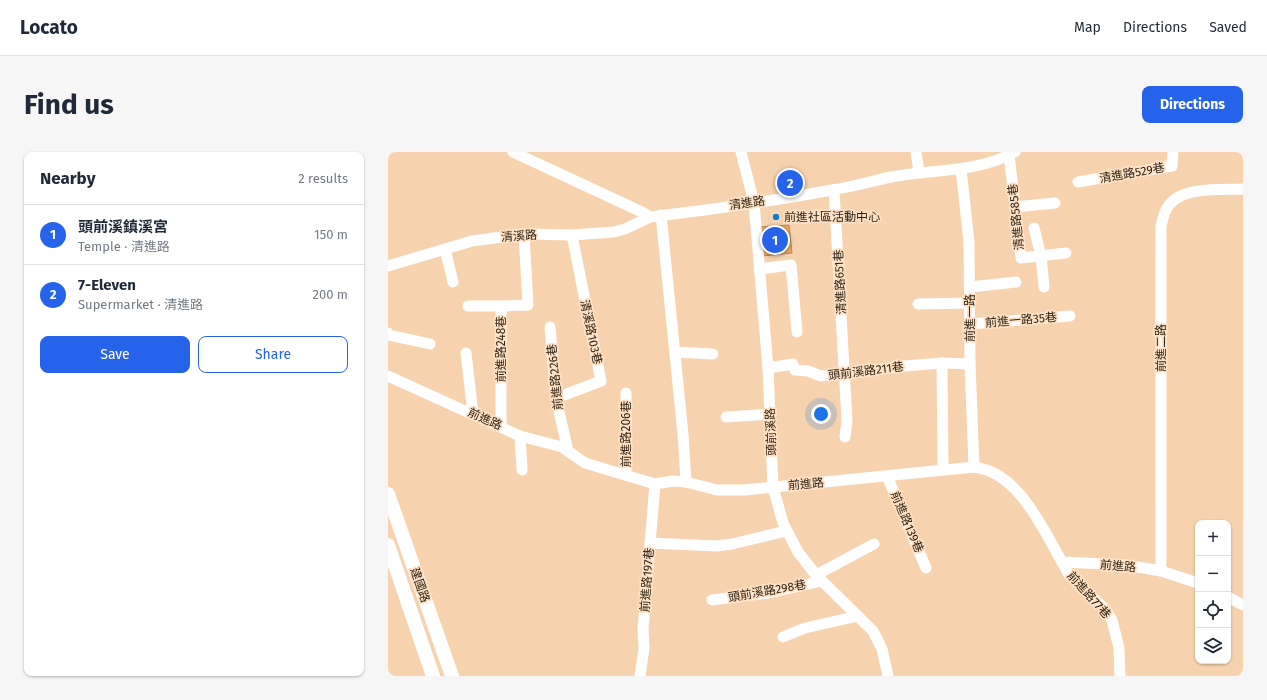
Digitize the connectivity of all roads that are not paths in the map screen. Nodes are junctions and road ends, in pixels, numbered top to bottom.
1 (513, 152) edge
2 (741, 152) edge
3 (916, 152) edge
4 (1173, 152) edge
5 (1012, 154) edge
6 (961, 169) junction
7 (920, 173) junction
8 (1078, 182) dead end
9 (1243, 189) edge
10 (834, 190) junction
11 (754, 203) junction
12 (1055, 203) dead end
13 (1015, 207) junction
14 (661, 215) junction
15 (650, 216) junction
16 (1034, 228) dead end
17 (524, 234) junction
18 (572, 235) junction
19 (445, 249) junction
20 (1066, 253) dead end
21 (1041, 256) junction
22 (388, 266) edge
23 (760, 269) junction
24 (453, 282) dead end
25 (1016, 282) dead end
26 (970, 287) junction
27 (1044, 287) dead end
28 (918, 304) dead end
29 (970, 304) junction
30 (468, 306) dead end
31 (501, 306) junction
32 (1070, 316) dead end
33 (971, 324) junction
34 (550, 327) dead end
35 (797, 332) dead end
36 (388, 333) edge
37 (430, 344) dead end
38 (675, 352) junction
39 (466, 353) dead end
40 (713, 354) dead end
41 (942, 363) junction
42 (970, 364) junction
43 (768, 368) junction
44 (845, 374) junction
45 (388, 376) edge
46 (626, 393) dead end
47 (556, 398) junction
48 (473, 414) junction
49 (771, 414) junction
50 (726, 417) dead end
51 (501, 426) junction
52 (520, 436) junction
53 (845, 437) dead end
54 (568, 451) junction
55 (943, 465) dead end
56 (974, 467) junction
57 (522, 470) dead end
58 (626, 475) junction
59 (887, 476) junction
60 (686, 482) junction
61 (654, 484) junction
62 (773, 487) junction
63 (388, 494) edge
64 (786, 531) junction
65 (650, 543) junction
66 (874, 544) dead end
67 (407, 548) junction
68 (389, 551) edge
69 (1062, 562) junction
70 (926, 568) dead end
71 (1161, 571) junction
72 (819, 578) junction
73 (1195, 582) edge
74 (1231, 599) edge
75 (712, 600) dead end
76 (1243, 605) edge
77 (858, 616) junction
78 (783, 638) dead end
79 (433, 676) edge
80 (452, 676) edge
81 (640, 676) edge
82 (888, 676) edge
83 (1120, 676) edge

1 - 15 street
2 - 11 street, 頭前溪路
3 - 7 street
4 - 8 street, 清進路529巷
5 - 6 street, 清進路
5 - 13 street, 清進路585巷
6 - 7 street, 清進路
6 - 26 street, 前進一路
7 - 10 street, 清進路
9 - 71 street, 前進二路
10 - 11 street, 清進路
10 - 44 street, 清進路651巷
11 - 14 street, 清進路
11 - 23 street, 頭前溪路
12 - 13 street
13 - 21 street, 清進路585巷
14 - 15 street, 清進路
14 - 38 street
15 - 18 street, 清溪路
16 - 21 street
17 - 18 street, 清溪路
17 - 19 street, 清溪路
17 - 31 street
18 - 47 street, 清溪路103巷
19 - 22 street, 清溪路
19 - 24 street
20 - 21 street, 清進路585巷
21 - 27 street
23 - 35 street
23 - 43 street, 頭前溪路
25 - 26 street
26 - 29 street, 前進一路
28 - 29 street
29 - 33 street, 前進一路
30 - 31 street, 前進路248巷
31 - 51 street, 前進路248巷
32 - 33 street, 前進一路35巷
33 - 42 street, 前進一路
34 - 47 street, 前進路226巷
36 - 37 street
38 - 40 street
38 - 60 street
39 - 48 street
41 - 42 street, 頭前溪路211巷
41 - 44 street, 頭前溪路211巷
41 - 55 street
42 - 56 street, 前進一路
43 - 44 street, 頭前溪路211巷
43 - 49 street, 頭前溪路
44 - 53 street, 清進路651巷
45 - 48 street, 前進路
46 - 58 street, 前進路206巷
47 - 54 street, 前進路226巷
48 - 51 street, 前進路
49 - 50 street
49 - 62 street, 頭前溪路
51 - 52 street, 前進路
52 - 54 street, 前進路
52 - 57 street
54 - 58 street, 前進路
56 - 59 street, 前進路
56 - 69 street, 前進路
58 - 61 street, 前進路
59 - 62 street, 前進路
59 - 70 street, 前進路139巷
60 - 61 street, 前進路
60 - 62 street, 前進路
61 - 65 street, 前進路197巷
62 - 64 street, 頭前溪路
63 - 67 main road, 建國路
64 - 65 street
64 - 72 street, 頭前溪路
65 - 81 street, 前進路197巷
66 - 72 street, 頭前溪路298巷
67 - 68 street
67 - 80 main road, 建國路
68 - 79 main road, 建國路
69 - 71 street, 前進路
69 - 83 street, 前進路77巷
71 - 73 street, 前進路
72 - 75 street, 頭前溪路298巷
72 - 77 street, 頭前溪路
74 - 76 street
77 - 78 street
77 - 82 street, 頭前溪路

